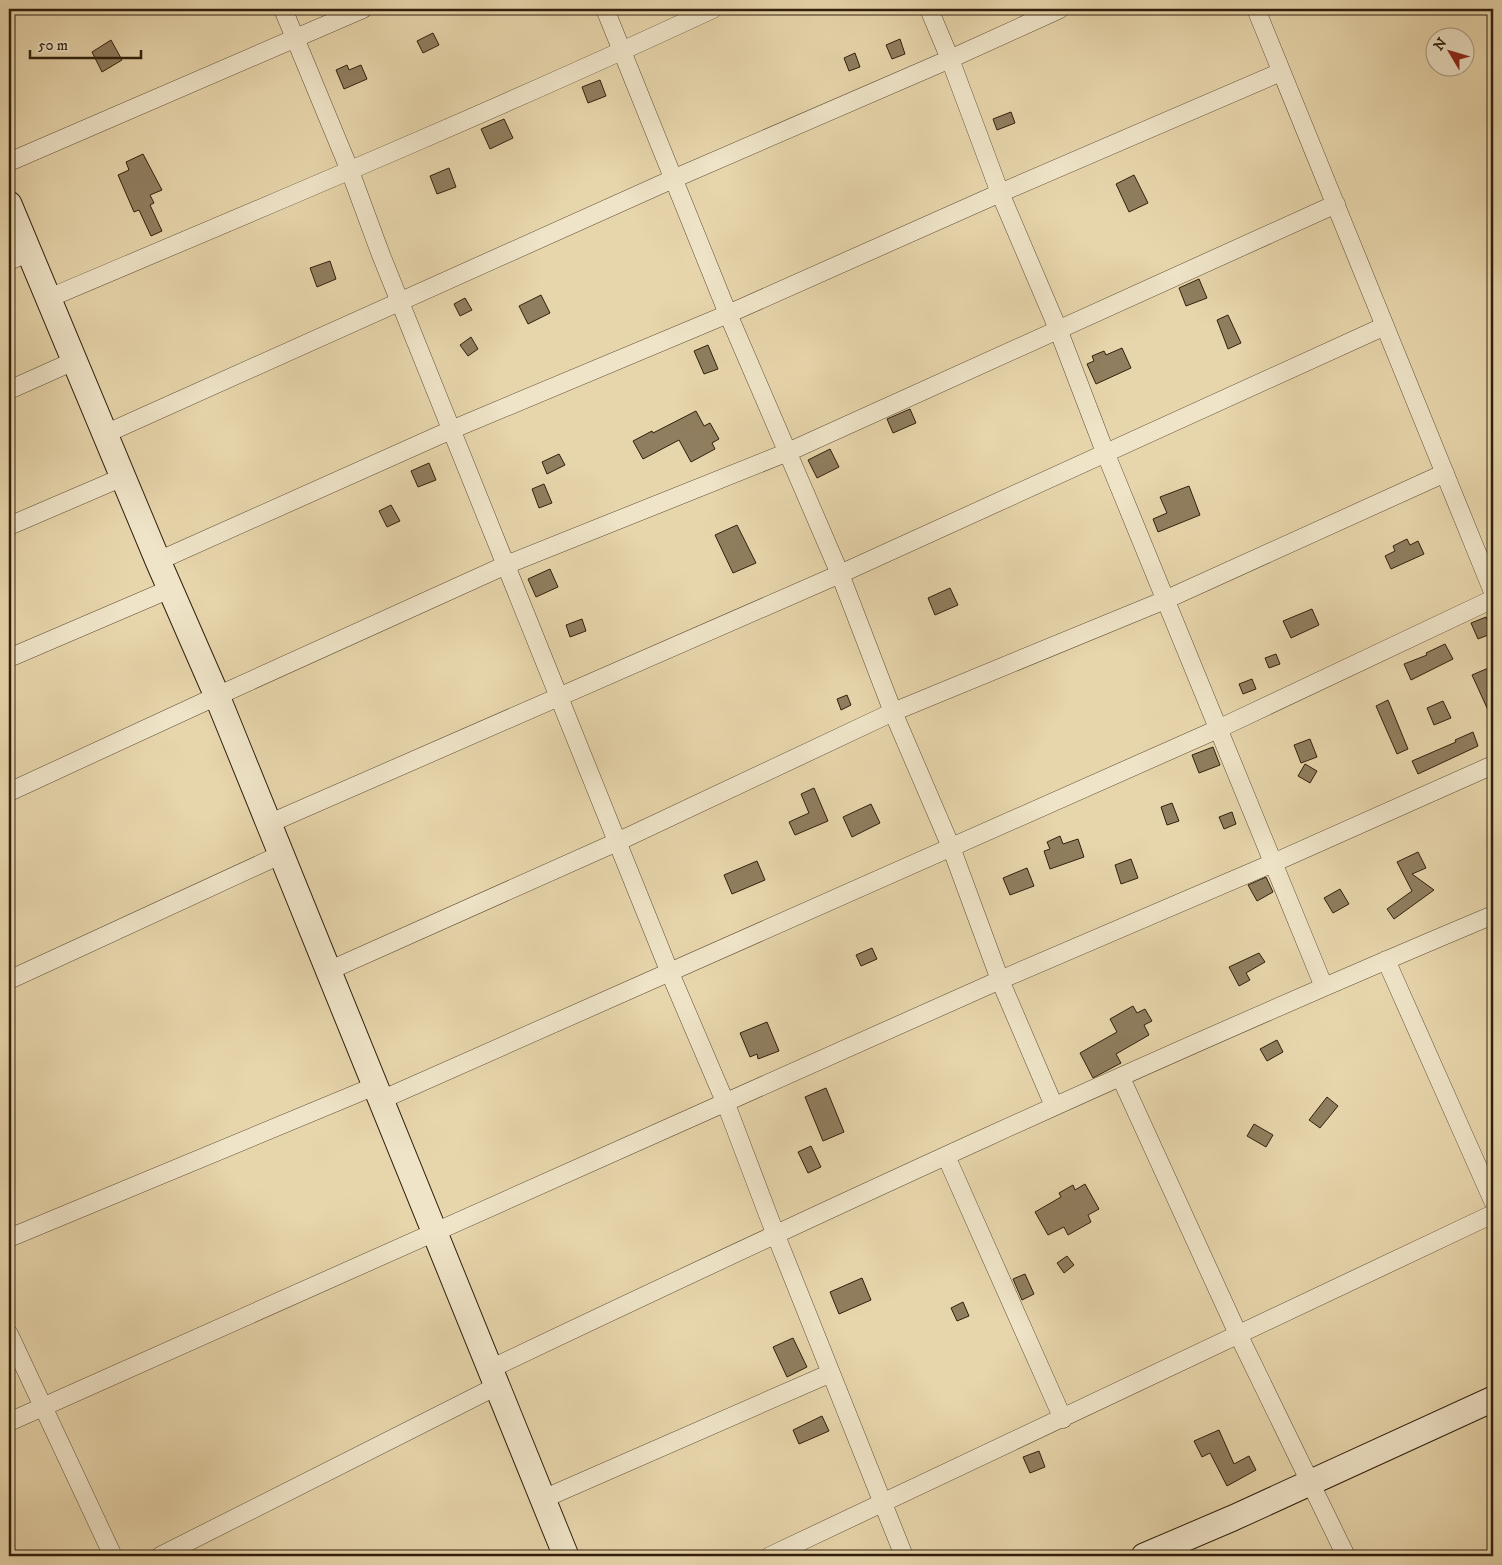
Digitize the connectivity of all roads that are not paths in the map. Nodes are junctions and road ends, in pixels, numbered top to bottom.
1 (283, 9) edge
2 (363, 9) edge
3 (605, 9) edge
4 (713, 9) edge
5 (929, 9) edge
6 (1060, 9) edge
7 (1256, 9) edge
8 (296, 38) junction
9 (623, 51) junction
10 (950, 59) junction
11 (1281, 72) junction
12 (9, 162) edge
13 (350, 171) junction
14 (673, 179) junction
15 (1000, 193) junction
16 (9, 204) edge
17 (1336, 204) junction
18 (19, 257) edge
19 (49, 298) junction
20 (400, 302) junction
21 (728, 314) junction
22 (1386, 326) junction
23 (1058, 329) junction
24 (74, 361) junction
25 (9, 390) edge
26 (451, 430) junction
27 (105, 434) junction
28 (788, 452) junction
29 (1105, 452) junction
30 (1445, 473) junction
31 (123, 477) junction
32 (9, 526) edge
33 (158, 561) junction
34 (506, 565) junction
35 (840, 574) junction
36 (170, 589) junction
37 (1493, 592) edge
38 (1493, 599) edge
39 (1165, 600) junction
40 (9, 658) edge
41 (217, 696) junction
42 (560, 698) junction
43 (894, 712) junction
44 (1218, 729) junction
45 (1493, 765) edge
46 (9, 792) edge
47 (268, 824) junction
48 (618, 842) junction
49 (950, 847) junction
50 (280, 855) junction
51 (1273, 863) junction
52 (1493, 915) edge
53 (1386, 960) junction
54 (328, 971) junction
55 (670, 973) junction
56 (9, 980) edge
57 (1000, 980) junction
58 (1324, 986) junction
59 (1121, 1078) junction
60 (378, 1093) junction
61 (726, 1104) junction
62 (1054, 1106) junction
63 (946, 1156) junction
64 (1493, 1201) edge
65 (1493, 1214) edge
66 (434, 1232) junction
67 (775, 1233) junction
68 (9, 1238) edge
69 (9, 1334) edge
70 (1238, 1334) junction
71 (831, 1374) junction
72 (493, 1377) junction
73 (1493, 1399) edge
74 (43, 1407) junction
75 (1063, 1419) junction
76 (9, 1422) edge
77 (1310, 1483) junction
78 (542, 1499) junction
79 (884, 1504) junction
80 (113, 1556) edge
81 (160, 1556) edge
82 (566, 1556) edge
83 (770, 1556) edge
84 (904, 1556) edge
85 (1144, 1556) edge
86 (1346, 1556) edge

1 - 8 street
2 - 8 street
3 - 9 street
4 - 9 street
5 - 10 street
6 - 10 street
7 - 11 street
8 - 12 street
8 - 13 street
9 - 13 street
9 - 14 street
10 - 14 street
10 - 15 street
11 - 15 street
11 - 17 street
13 - 19 street
13 - 20 street
14 - 20 street
14 - 21 street
15 - 21 street
15 - 23 street
16 - 18 street
17 - 22 street
17 - 23 street
18 - 19 street
19 - 24 street
20 - 26 street
20 - 27 street
21 - 26 street
21 - 28 street
22 - 29 street
22 - 30 street
23 - 28 street
23 - 29 street
24 - 25 street
24 - 27 street
26 - 33 street
26 - 34 street
27 - 31 street
28 - 34 street
28 - 35 street
29 - 35 street
29 - 39 street
30 - 37 street
30 - 39 street
31 - 32 street
31 - 33 street
33 - 36 street
34 - 41 street
34 - 42 street
35 - 42 street
35 - 43 street
36 - 40 street
36 - 41 street
38 - 44 street
39 - 43 street
39 - 44 street
41 - 46 street
41 - 47 street
42 - 47 street
42 - 48 street
43 - 48 street
43 - 49 street
44 - 49 street
44 - 51 street
45 - 51 street
47 - 50 street
48 - 54 street
48 - 55 street
49 - 55 street
49 - 57 street
50 - 54 street
50 - 56 street
51 - 57 street
51 - 58 street
52 - 53 street
53 - 58 street
53 - 64 street
54 - 60 street
55 - 60 street
55 - 61 street
57 - 61 street
57 - 62 street
58 - 59 street
59 - 62 street
59 - 70 street
60 - 66 street
60 - 68 street
61 - 66 street
61 - 67 street
62 - 63 street
63 - 67 street
63 - 75 street
65 - 70 street
66 - 72 street
66 - 74 street
67 - 71 street
67 - 72 street
69 - 74 street
70 - 75 street
70 - 77 street
71 - 78 street
71 - 79 street
72 - 78 street
72 - 81 street
73 - 77 street
74 - 76 street
74 - 80 street
75 - 79 street
77 - 85 street
77 - 86 street
78 - 82 street
79 - 83 street
79 - 84 street

